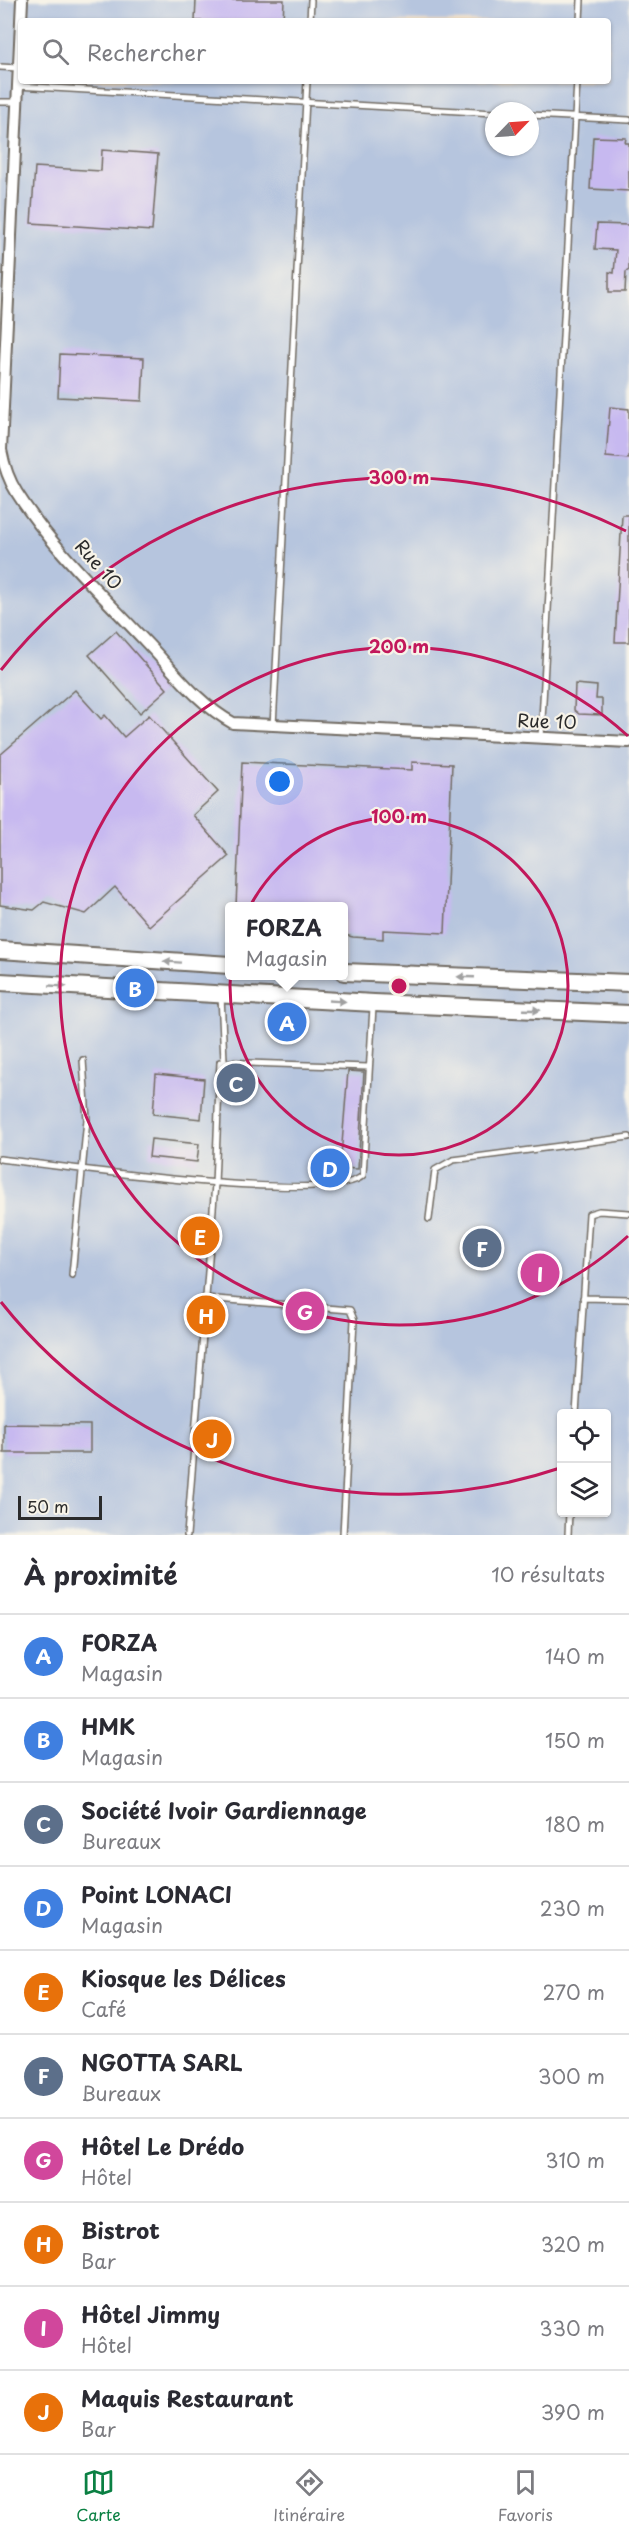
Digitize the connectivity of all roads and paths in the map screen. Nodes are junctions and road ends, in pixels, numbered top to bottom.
1 (22, 0) edge
2 (311, 0) edge
3 (581, 0) edge
4 (21, 18) edge
5 (310, 18) edge
6 (580, 18) edge
7 (0, 67) edge
8 (18, 68) joint
9 (307, 84) edge
10 (577, 84) edge
11 (17, 86) junction
12 (0, 102) edge
13 (16, 102) junction
14 (306, 104) junction
15 (485, 113) edge
16 (539, 115) edge
17 (575, 117) junction
18 (629, 120) edge
19 (2, 376) edge
20 (273, 726) junction
21 (541, 738) junction
22 (629, 742) edge
23 (0, 950) edge
24 (225, 965) edge
25 (348, 972) edge
26 (0, 982) edge
27 (629, 983) edge
28 (221, 995) junction
29 (374, 1003) junction
30 (629, 1014) edge
31 (83, 1060) dead end
32 (224, 1060) junction
33 (368, 1067) junction
34 (629, 1137) edge
35 (0, 1160) edge
36 (81, 1168) junction
37 (214, 1184) junction
38 (629, 1213) edge
39 (429, 1219) dead end
40 (72, 1275) dead end
41 (204, 1298) junction
42 (583, 1298) junction
43 (629, 1299) edge
44 (576, 1409) edge
45 (569, 1517) edge
46 (187, 1535) edge
47 (343, 1535) edge
48 (568, 1535) edge

1 - 4 street, Rue 10
2 - 5 lane
3 - 6 lane
7 - 8 lane
8 - 11 street, Rue 10
9 - 14 lane
10 - 17 lane
11 - 13 street, Rue 10
11 - 14 lane
12 - 13 lane
13 - 19 street, Rue 10
14 - 15 lane
14 - 20 lane
16 - 17 lane
17 - 18 lane
17 - 21 lane
19 - 20 street, Rue 10
20 - 21 street, Rue 10
21 - 22 street, Rue 10
24 -> 23 main road
27 -> 25 main road
26 -> 28 main road
28 -> 29 main road
28 - 32 lane
29 -> 30 main road
29 - 33 lane
31 - 36 lane
32 - 33 lane
32 - 37 lane
33 - 37 lane
34 - 39 lane
35 - 36 lane
36 - 37 lane
36 - 40 lane
37 - 41 lane
38 - 42 lane
41 - 46 lane
41 - 47 lane
42 - 43 lane
42 - 44 lane
45 - 48 lane

